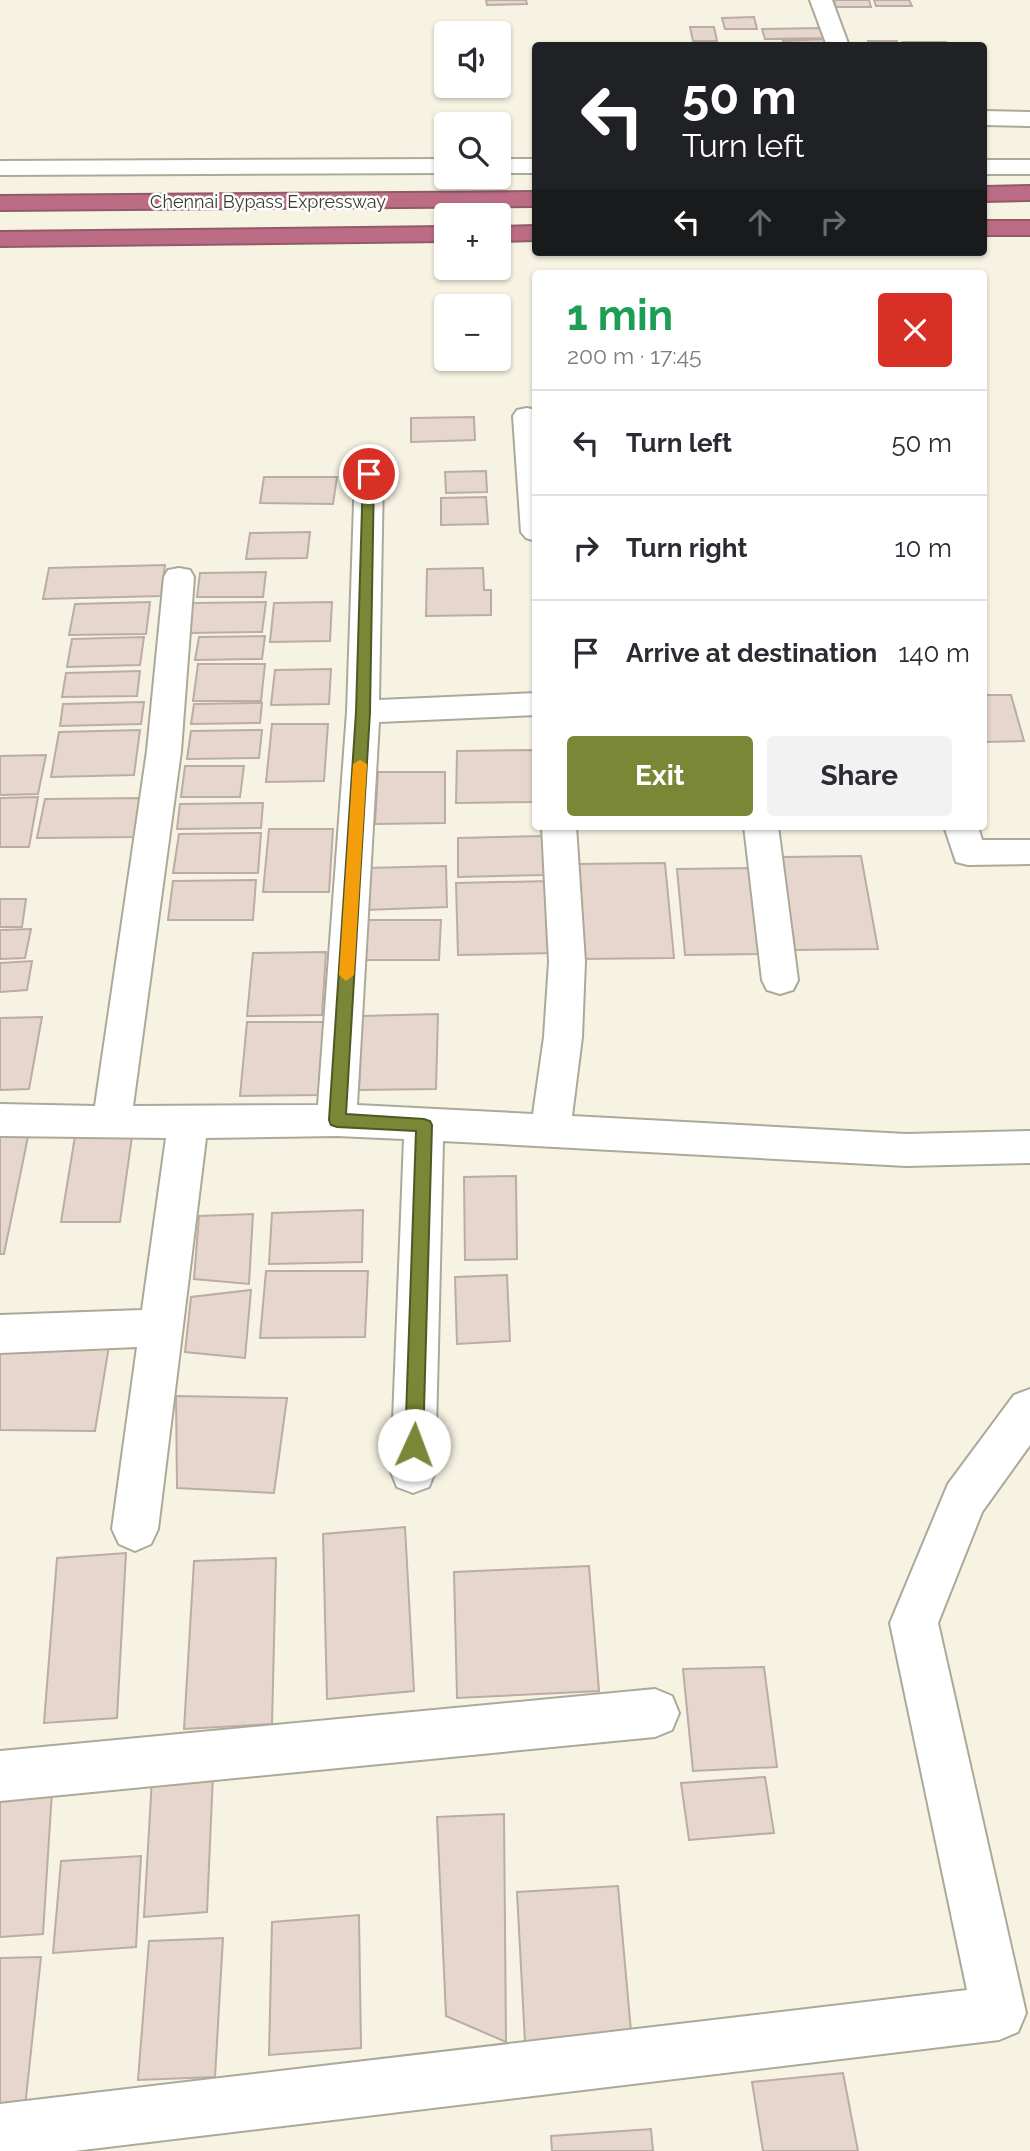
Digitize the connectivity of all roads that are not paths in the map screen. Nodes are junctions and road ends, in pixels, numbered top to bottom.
1 (821, 0) edge
2 (837, 42) edge
3 (987, 118) edge
4 (1030, 118) edge
5 (434, 166) edge
6 (511, 166) edge
7 (532, 166) edge
8 (0, 167) edge
9 (987, 167) edge
10 (1030, 167) edge
11 (1030, 193) edge
12 (987, 194) edge
13 (532, 199) edge
14 (0, 203) edge
15 (987, 228) edge
16 (1030, 228) edge
17 (532, 233) edge
18 (434, 234) edge
19 (511, 234) edge
20 (0, 239) edge
21 (527, 416) dead end
22 (369, 474) dead end
23 (532, 480) edge
24 (178, 578) dead end
25 (532, 704) edge
26 (363, 712) junction
27 (559, 830) edge
28 (761, 830) edge
29 (962, 830) edge
30 (1030, 852) edge
31 (780, 980) dead end
32 (0, 1120) edge
33 (337, 1120) junction
34 (112, 1121) junction
35 (188, 1123) junction
36 (424, 1125) junction
37 (550, 1131) junction
38 (1030, 1147) edge
39 (161, 1328) junction
40 (0, 1334) edge
41 (1030, 1409) edge
42 (413, 1472) dead end
43 (135, 1529) dead end
44 (655, 1713) dead end
45 (0, 1776) edge
46 (0, 2132) edge

1 - 2 street
3 - 4 street
5 - 8 street
6 - 7 street
9 - 10 street
11 - 12 highway
13 - 14 highway, Chennai Bypass Expressway
15 - 16 highway
17 - 19 highway
18 - 20 highway, Chennai Bypass Expressway
21 - 23 street
22 - 26 street
24 - 34 street
25 - 26 street
26 - 33 street
27 - 37 street
28 - 31 street
29 - 30 street
32 - 34 street
33 - 35 street
33 - 36 street
34 - 35 street
35 - 39 street
36 - 37 street
36 - 42 street
37 - 38 street
39 - 40 street
39 - 43 street
41 - 46 street
44 - 45 street

